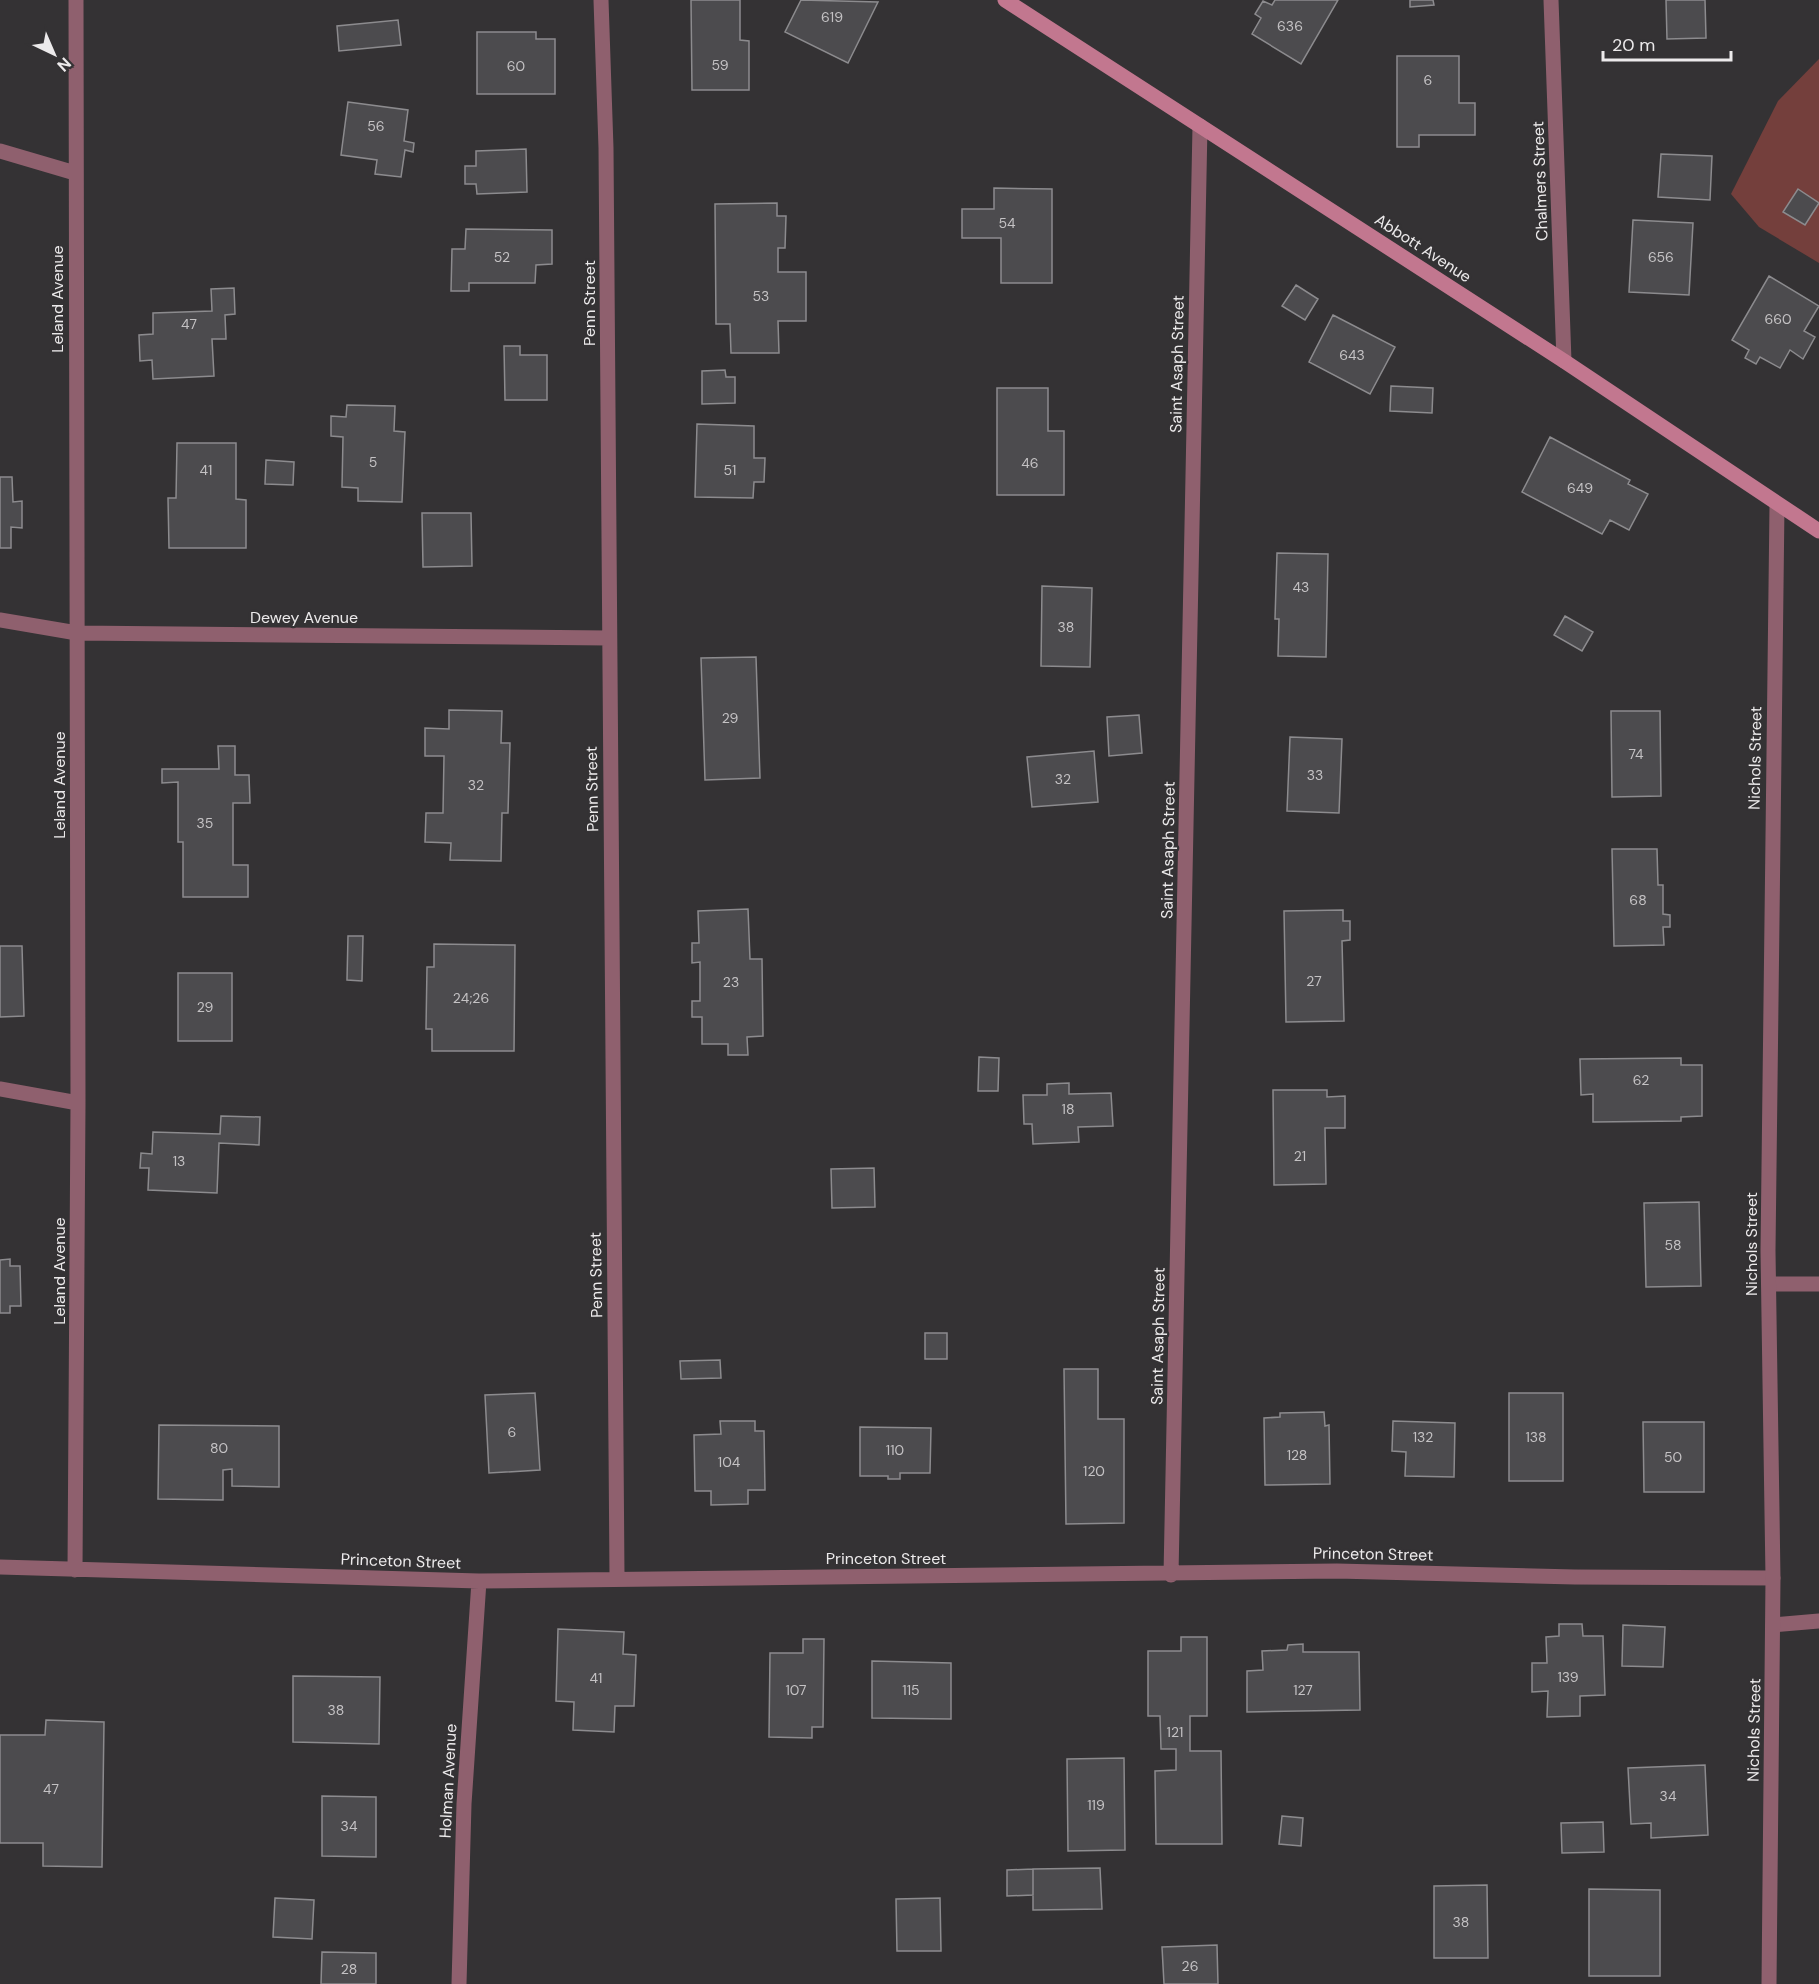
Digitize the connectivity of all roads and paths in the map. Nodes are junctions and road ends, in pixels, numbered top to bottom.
1 (76, 0) edge
2 (601, 0) edge
3 (1005, 0) edge
4 (1551, 0) edge
5 (1200, 126) junction
6 (0, 151) edge
7 (75, 173) junction
8 (1564, 361) junction
9 (1777, 505) junction
10 (1819, 531) edge
11 (0, 620) edge
12 (77, 633) junction
13 (608, 638) junction
14 (0, 1089) edge
15 (78, 1103) junction
16 (1769, 1284) junction
17 (1819, 1284) edge
18 (0, 1567) edge
19 (75, 1570) junction
20 (1171, 1575) junction
21 (617, 1577) junction
22 (1773, 1578) junction
23 (479, 1581) junction
24 (1819, 1621) edge
25 (1773, 1625) junction
26 (459, 1984) edge
27 (1768, 1984) edge

1 - 7 street, Leland Avenue
2 - 13 street, Penn Street
3 - 5 main road, Abbott Avenue
4 - 8 street, Chalmers Street
5 - 8 main road, Abbott Avenue
5 - 20 street, Saint Asaph Street
6 - 7 street
7 - 12 street, Leland Avenue
8 - 9 main road, Abbott Avenue
9 - 10 main road, Abbott Avenue
9 - 16 street, Nichols Street
11 - 12 street, Dewey Avenue
12 - 13 street, Dewey Avenue
12 - 15 street, Leland Avenue
13 - 21 street, Penn Street
14 - 15 street
15 - 19 street, Leland Avenue
16 - 17 street
16 - 22 street, Nichols Street
18 - 19 street, Princeton Street
19 - 23 street, Princeton Street
20 - 21 street, Princeton Street
20 - 22 street, Princeton Street
21 - 23 street, Princeton Street
22 - 25 street, Nichols Street
23 - 26 street, Holman Avenue
24 - 25 street
25 - 27 street, Nichols Street

